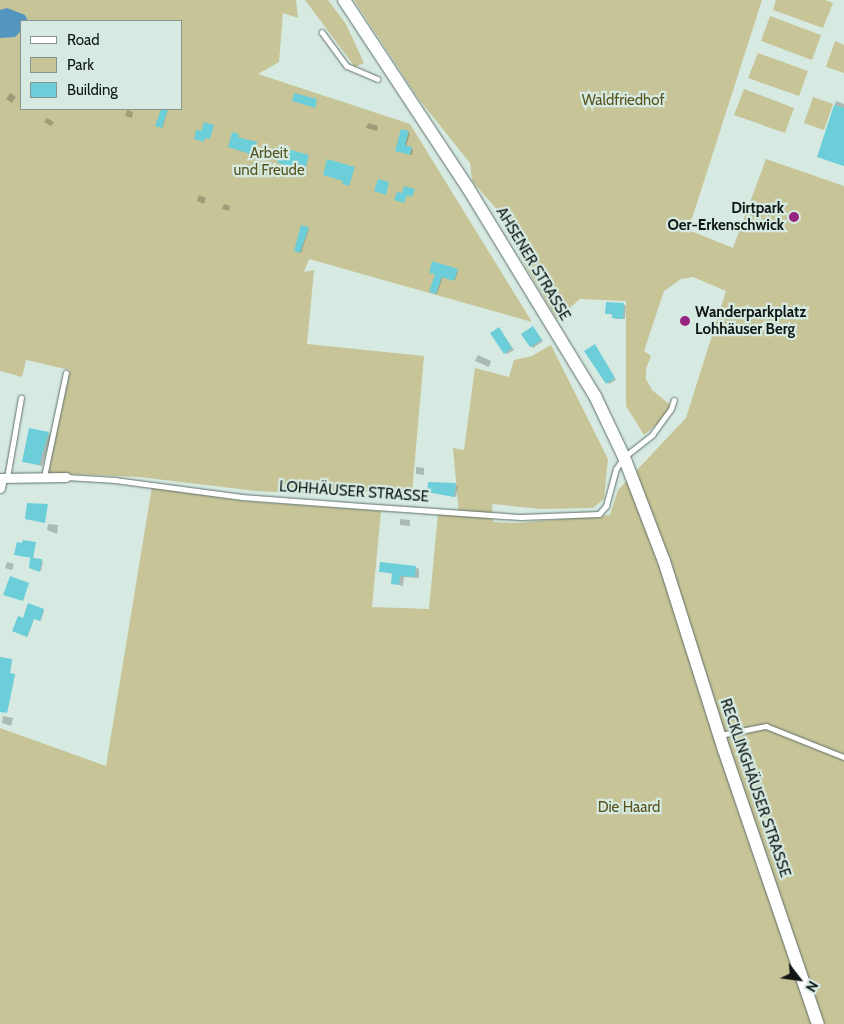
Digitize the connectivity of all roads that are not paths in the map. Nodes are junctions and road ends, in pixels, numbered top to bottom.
1 (344, 0) edge
2 (322, 32) dead end
3 (377, 79) dead end
4 (66, 373) dead end
5 (22, 398) dead end
6 (674, 400) dead end
7 (624, 457) junction
8 (44, 477) junction
9 (66, 477) joint
10 (3, 478) edge
11 (0, 488) edge
12 (664, 561) joint
13 (720, 735) junction
14 (844, 757) edge
15 (818, 1024) edge

1 - 7 main road, AHSENER STRASSE
2 - 3 lane
4 - 8 lane
5 - 10 lane
6 - 7 lane
7 - 9 lane, LOHHÄUSER STRASSE
7 - 12 main road, AHSENER STRASSE
8 - 9 street, LOHHÄUSER STRASSE
8 - 10 street, LOHHÄUSER STRASSE
10 - 11 street
12 - 13 main road, RECKLINGHÄUSER STRASSE
13 - 14 lane
13 - 15 main road, RECKLINGHÄUSER STRASSE

